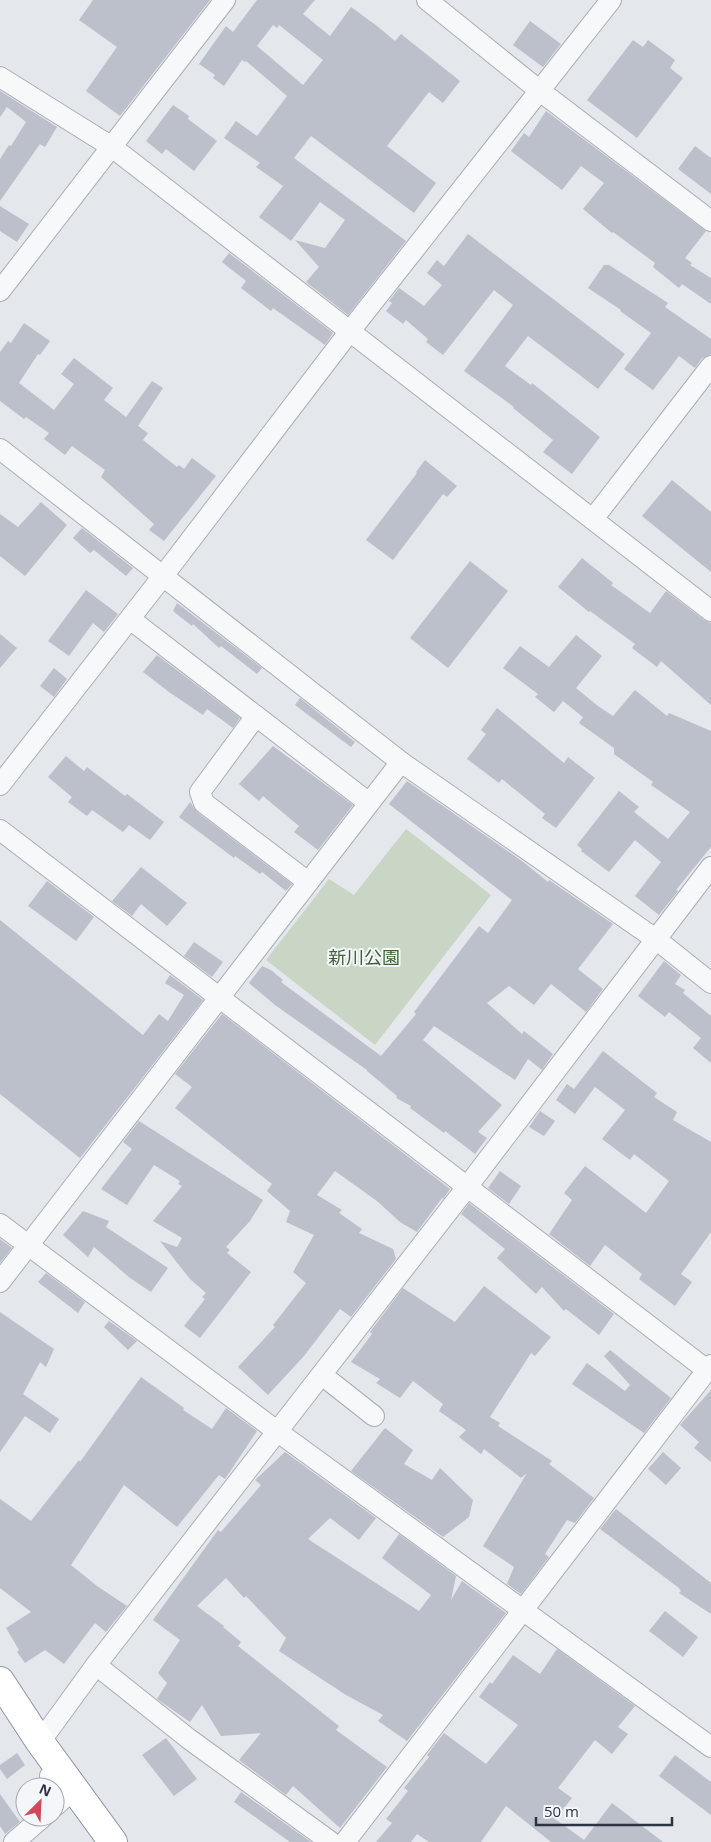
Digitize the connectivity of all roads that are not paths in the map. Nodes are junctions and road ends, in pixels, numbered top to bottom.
1 (225, 0) edge
2 (426, 0) edge
3 (611, 0) edge
4 (0, 77) edge
5 (540, 91) junction
6 (112, 147) junction
7 (711, 221) edge
8 (0, 291) edge
9 (350, 331) junction
10 (711, 366) edge
11 (0, 449) edge
12 (593, 519) junction
13 (162, 576) junction
14 (711, 612) edge
15 (130, 619) junction
16 (256, 716) junction
17 (401, 762) junction
18 (0, 785) edge
19 (369, 804) junction
20 (0, 830) edge
21 (711, 867) edge
22 (308, 882) junction
23 (657, 940) junction
24 (711, 983) edge
25 (220, 997) junction
26 (467, 1187) junction
27 (0, 1224) edge
28 (28, 1245) junction
29 (0, 1282) edge
30 (709, 1368) edge
31 (322, 1375) junction
32 (374, 1416) dead end
33 (278, 1432) junction
34 (523, 1610) junction
35 (96, 1665) junction
36 (0, 1681) edge
37 (0, 1702) edge
38 (40, 1742) junction
39 (711, 1748) edge
40 (51, 1777) edge
41 (31, 1827) edge
42 (14, 1842) edge
43 (114, 1842) edge
44 (331, 1842) edge
45 (345, 1842) edge

1 - 6 street
2 - 5 street
3 - 5 street
4 - 6 street
5 - 7 street
5 - 9 street
6 - 8 street
6 - 9 street
9 - 12 street
9 - 13 street
10 - 12 street
11 - 13 street
12 - 14 street
13 - 15 street
13 - 17 street
15 - 16 street
15 - 18 street
16 - 19 street
16 - 22 street
17 - 19 street
17 - 23 street
19 - 22 street
20 - 25 street
21 - 23 street
22 - 25 street
23 - 24 street
23 - 26 street
25 - 26 street
25 - 28 street
26 - 30 street
26 - 31 street
27 - 28 street
28 - 29 street
28 - 33 street
30 - 34 street
31 - 32 street
31 - 33 street
33 - 34 street
33 - 35 street
34 - 39 street
34 - 45 street
35 - 38 street
35 - 44 street
36 - 38 highway
37 - 40 street
38 - 43 highway
41 - 42 street

